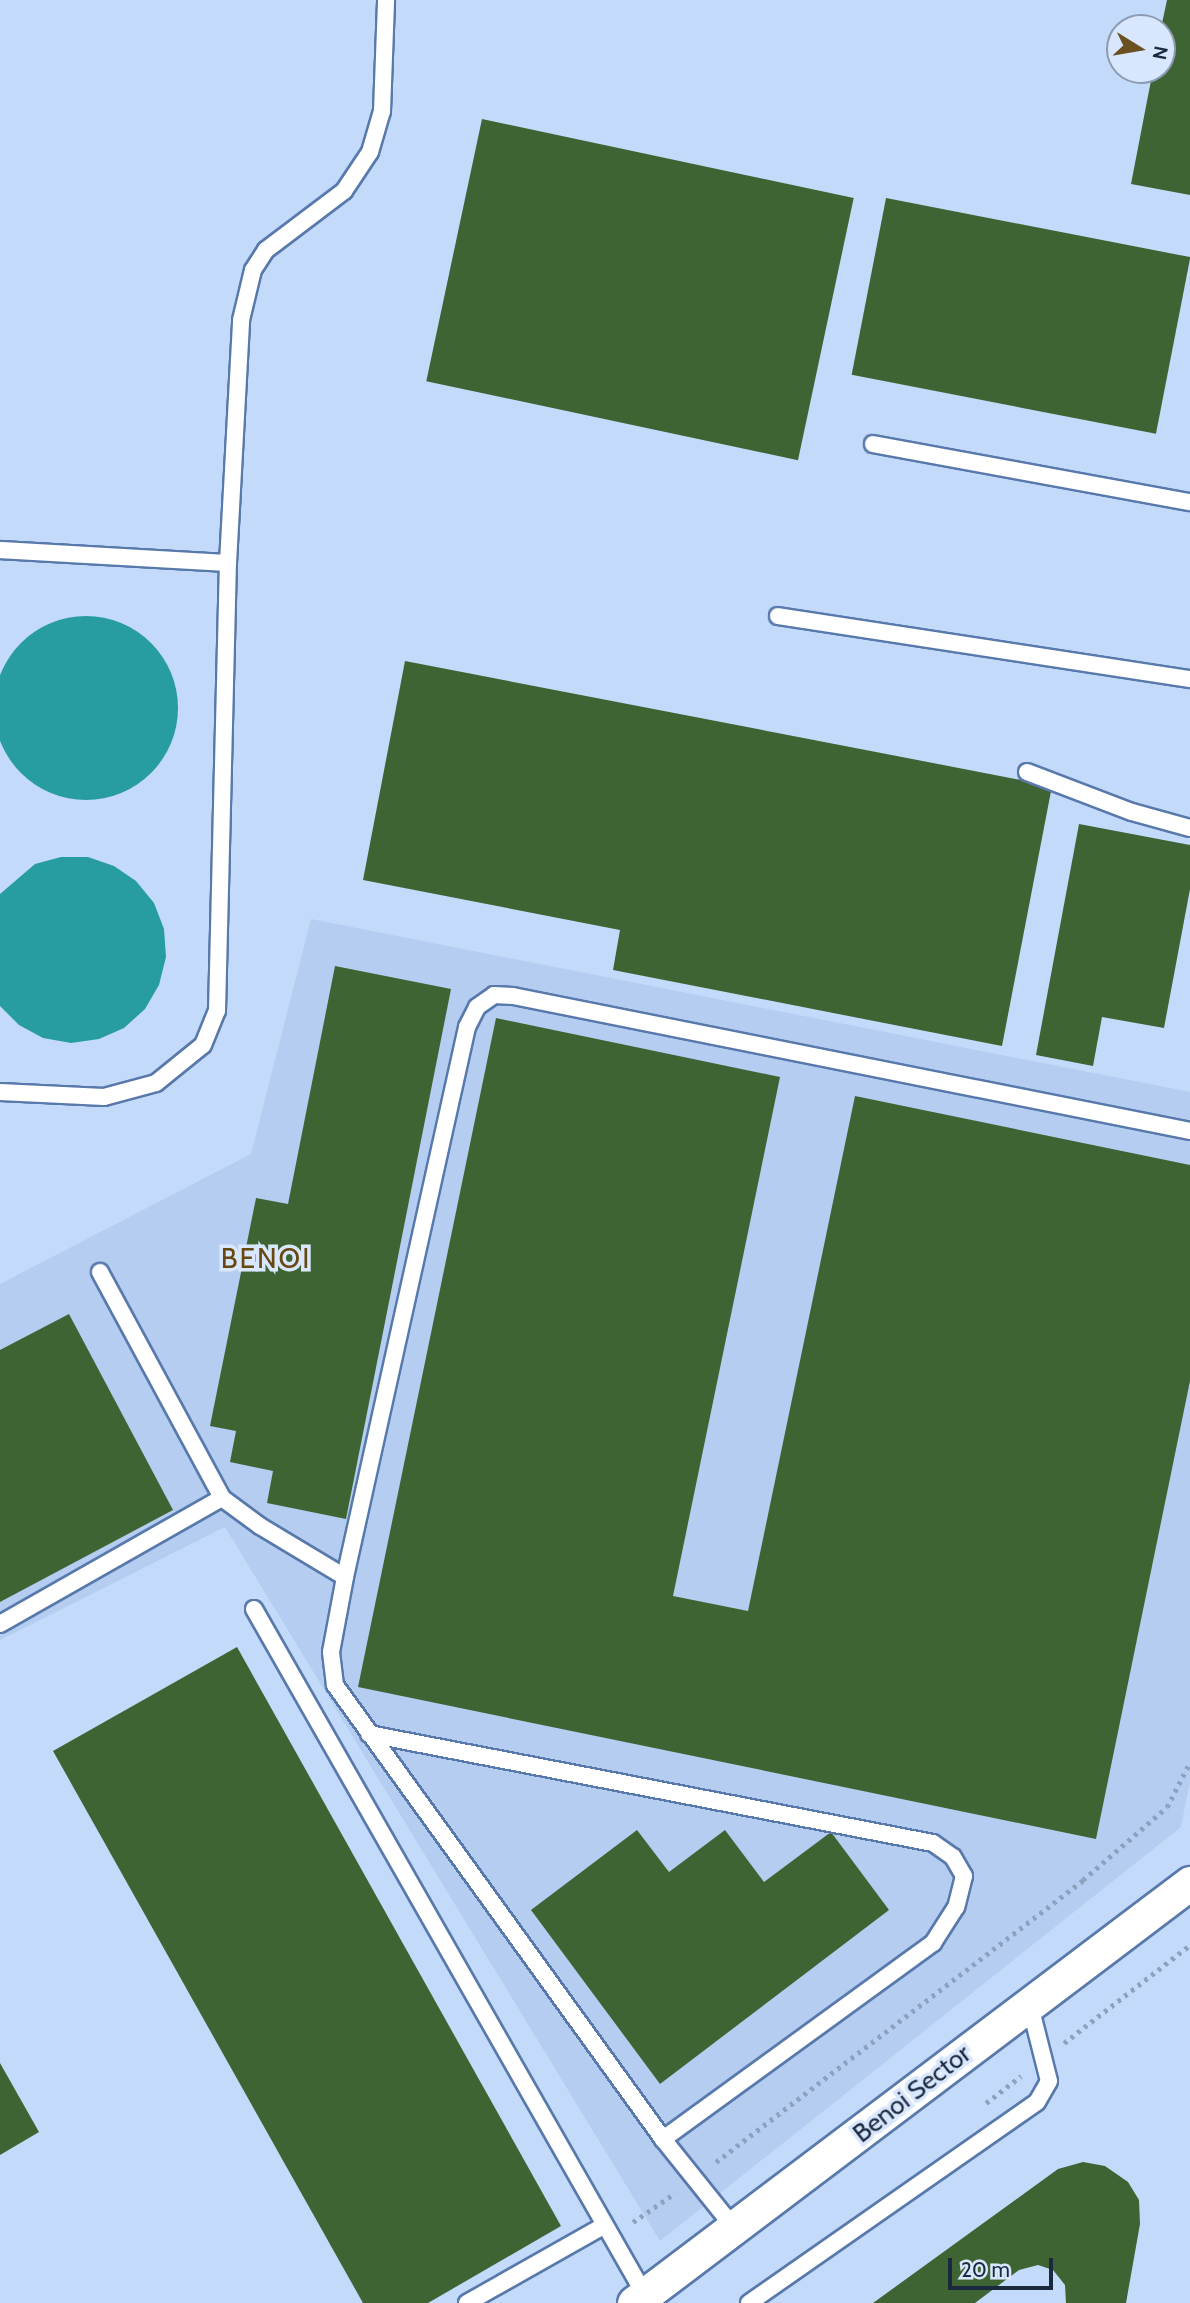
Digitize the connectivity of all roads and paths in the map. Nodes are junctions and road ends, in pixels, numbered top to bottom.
1 (386, 0) edge
2 (873, 444) dead end
3 (1190, 502) edge
4 (0, 550) edge
5 (228, 563) junction
6 (778, 616) dead end
7 (1190, 679) edge
8 (1027, 772) dead end
9 (1190, 828) edge
10 (0, 1092) edge
11 (1190, 1131) edge
12 (100, 1272) dead end
13 (222, 1498) junction
14 (345, 1577) junction
15 (254, 1609) dead end
16 (0, 1624) edge
17 (369, 1734) junction
18 (1190, 1762) edge
19 (1190, 1883) edge
20 (1029, 2002) junction
21 (663, 2139) junction
22 (695, 2178) junction
23 (735, 2229) junction
24 (607, 2232) junction
25 (639, 2299) edge
26 (467, 2303) edge
27 (749, 2303) edge

1 - 5 lane
2 - 3 lane
4 - 5 lane
5 - 10 lane
6 - 7 lane
8 - 9 lane
11 - 14 lane
12 - 13 lane
13 - 14 lane
13 - 16 lane
14 - 17 lane
15 - 24 lane
17 - 21 lane
17 - 21 lane
18 - 22 path
19 - 20 street, Benoi Sector
20 - 23 street, Benoi Sector
20 - 27 lane
21 - 22 lane
22 - 23 lane
22 - 24 path
23 - 25 street, Benoi Sector
24 - 25 lane
24 - 26 lane

